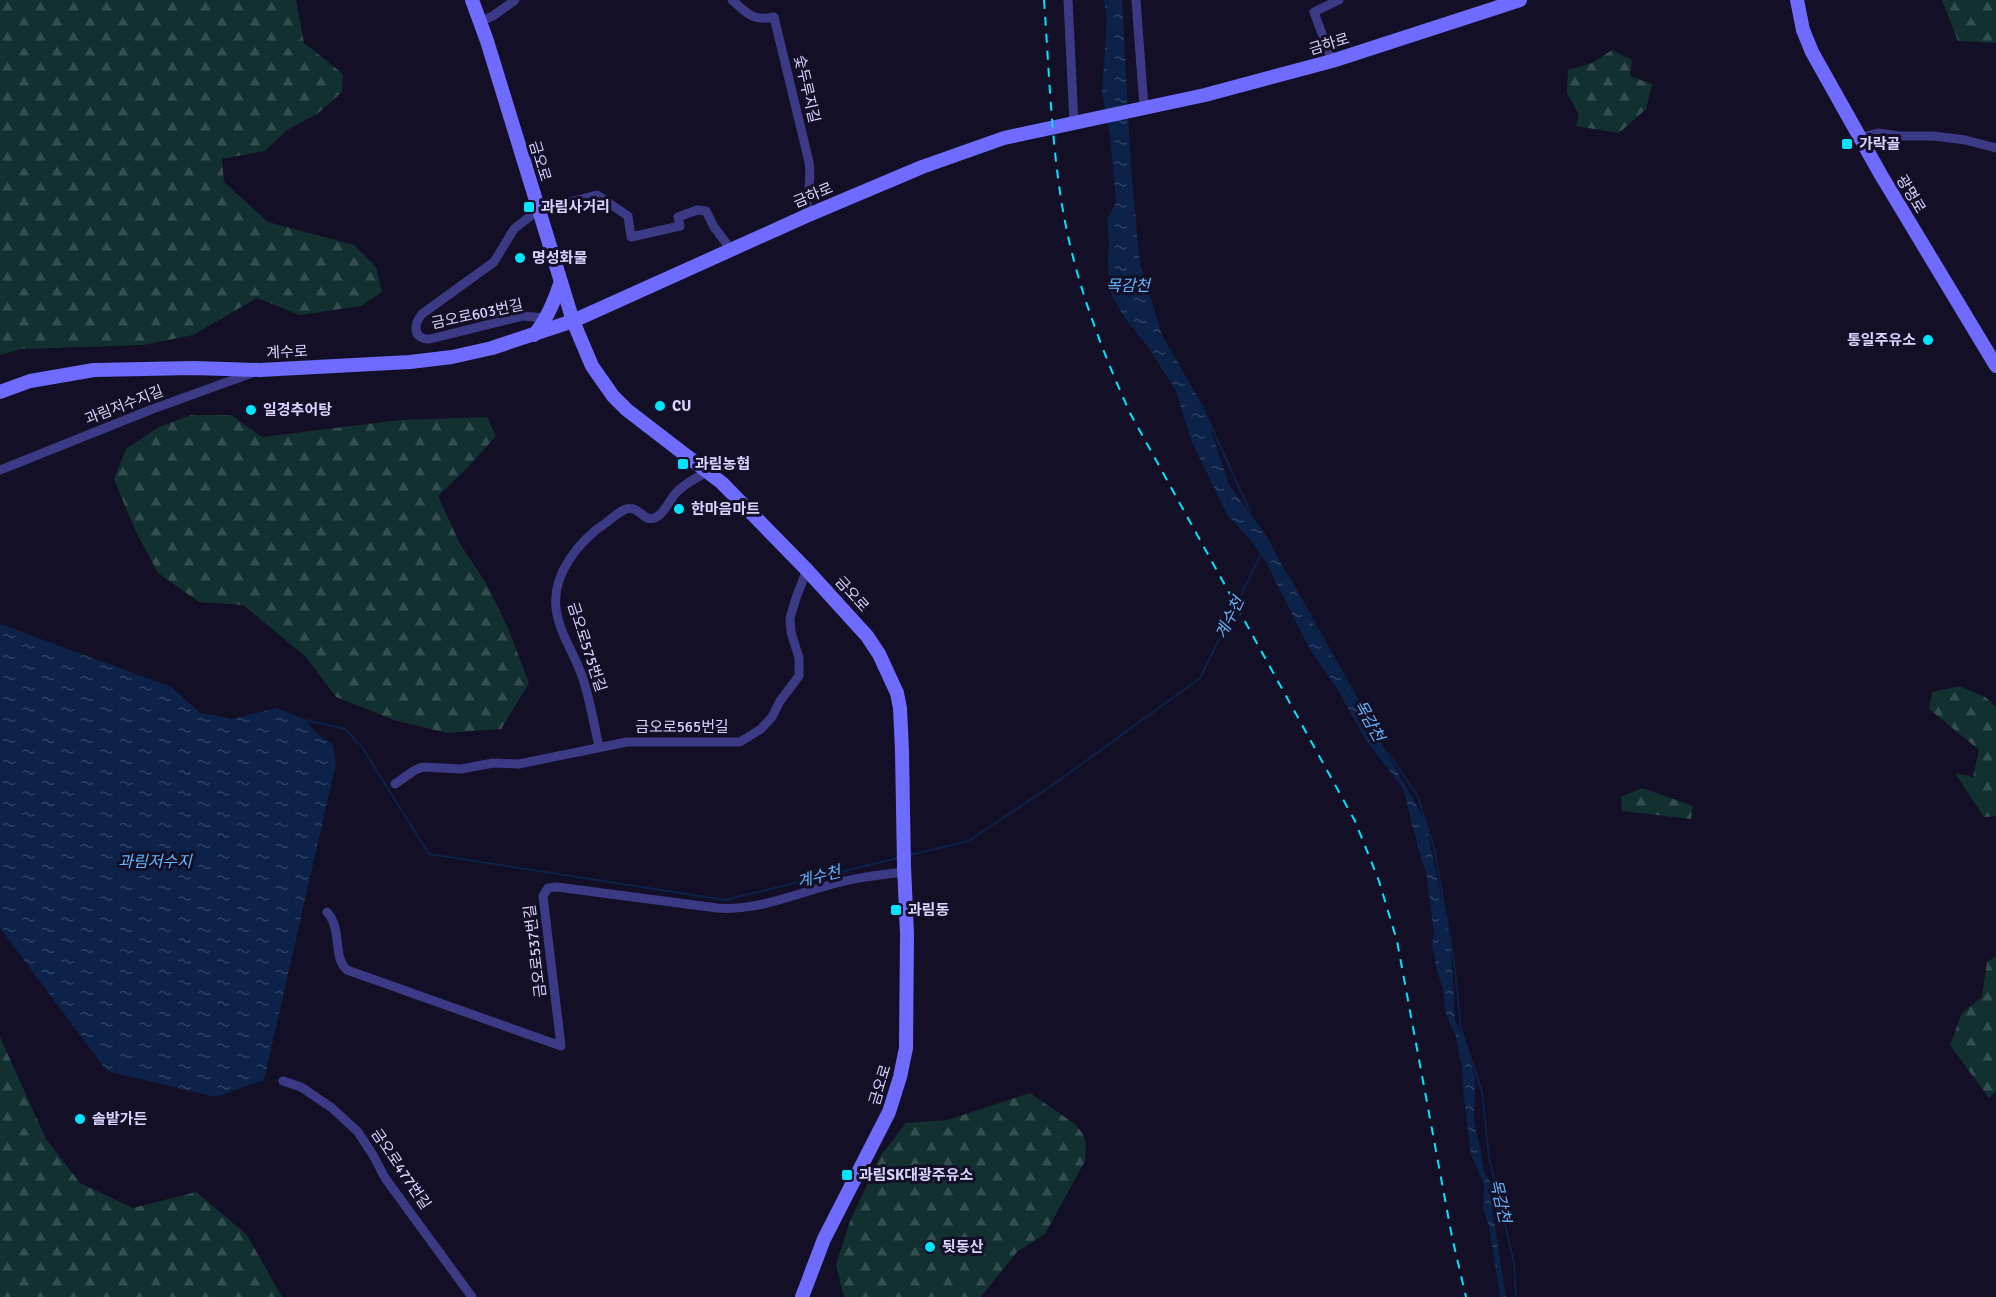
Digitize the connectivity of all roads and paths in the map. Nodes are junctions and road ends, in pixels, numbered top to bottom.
1 (472, 0) edge
2 (515, 0) edge
3 (732, 0) edge
4 (1068, 0) edge
5 (1136, 0) edge
6 (1339, 0) edge
7 (1520, 0) edge
8 (1797, 0) edge
9 (481, 21) junction
10 (1332, 61) junction
11 (1144, 107) junction
12 (1074, 123) junction
13 (1860, 138) junction
14 (1996, 148) edge
15 (538, 210) junction
16 (806, 216) junction
17 (732, 251) junction
18 (560, 284) junction
19 (546, 318) junction
20 (573, 321) junction
21 (534, 335) junction
22 (1996, 366) edge
23 (260, 370) junction
24 (0, 392) edge
25 (0, 470) edge
26 (708, 471) junction
27 (807, 570) junction
28 (599, 747) junction
29 (395, 784) dead end
30 (904, 869) junction
31 (327, 912) dead end
32 (283, 1081) dead end
33 (472, 1297) edge
34 (802, 1297) edge

1 - 9 main road, 금오로
2 - 9 street
3 - 16 street, 숯두루지길
4 - 12 street
5 - 11 street
6 - 10 street
7 - 10 main road, 금하로
8 - 13 main road, 광명로
9 - 15 main road, 금오로
10 - 11 main road, 금하로
11 - 12 main road, 금하로
12 - 16 main road, 금하로
13 - 14 street
13 - 22 main road, 광명로
15 - 17 street
15 - 18 main road, 금오로
15 - 19 street, 금오로603번길
16 - 17 main road, 금하로
17 - 20 main road, 금하로
18 - 19 main road
18 - 20 main road, 금오로
19 - 21 main road
20 - 21 main road, 계수로
20 - 26 main road, 금오로
21 - 23 main road, 계수로
23 - 24 main road, 계수로
23 - 25 street, 과림저수지길
26 - 27 main road, 금오로
26 - 28 street, 금오로575번길
27 - 28 street, 금오로565번길
27 - 30 main road, 금오로
28 - 29 street, 금오로565번길
30 - 31 street, 금오로537번길
30 - 34 main road, 금오로
32 - 33 street, 금오로477번길

